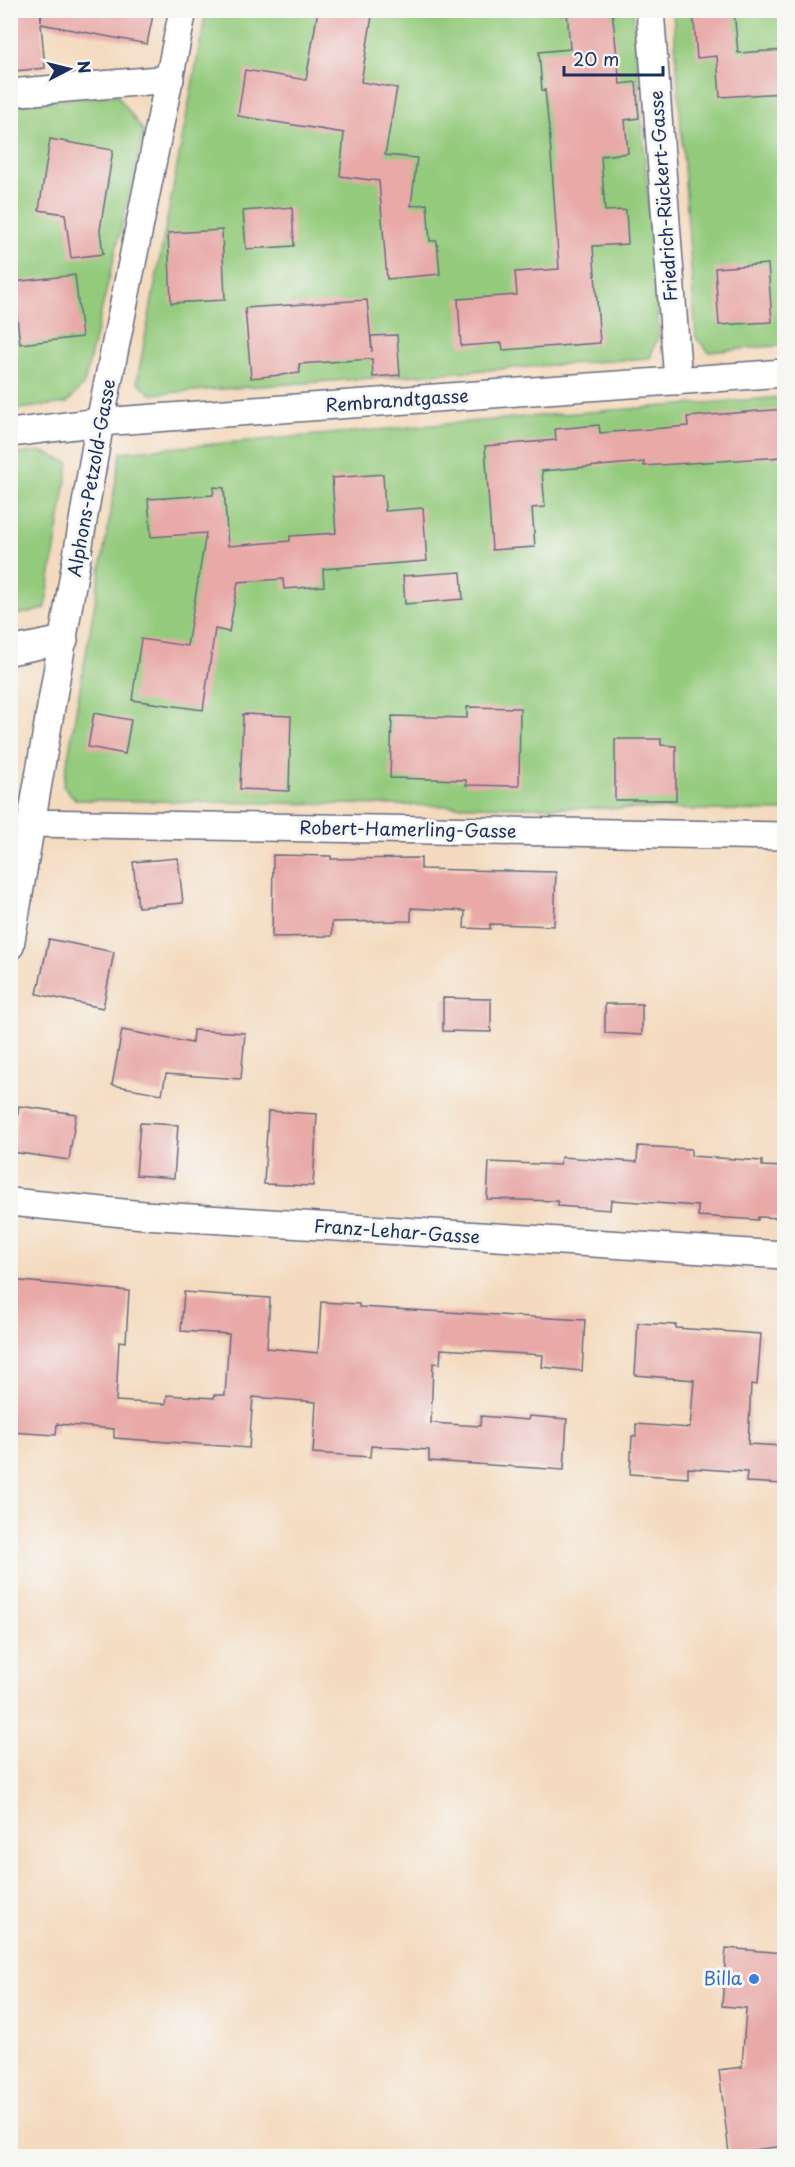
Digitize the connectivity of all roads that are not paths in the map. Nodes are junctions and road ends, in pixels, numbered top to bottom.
1 (183, 10) edge
2 (650, 10) edge
3 (170, 79) junction
4 (10, 93) edge
5 (784, 373) edge
6 (678, 381) junction
7 (100, 422) junction
8 (10, 433) edge
9 (64, 640) junction
10 (10, 651) edge
11 (31, 823) junction
12 (784, 836) edge
13 (17, 870) edge
14 (10, 946) edge
15 (10, 1202) edge
16 (784, 1255) edge

1 - 3 street, Alphons-Petzold-Gasse
2 - 6 street, Friedrich-Rückert-Gasse
3 - 4 street
3 - 7 street, Alphons-Petzold-Gasse
5 - 6 street, Rembrandtgasse
6 - 7 street, Rembrandtgasse
7 - 8 street, Rembrandtgasse
7 - 9 street, Alphons-Petzold-Gasse
9 - 10 street
9 - 11 street, Alphons-Petzold-Gasse
11 - 12 street, Robert-Hamerling-Gasse
11 - 13 street, Alphons-Petzold-Gasse
13 - 14 street, Alphons-Petzold-Gasse
15 - 16 street, Franz-Lehar-Gasse

